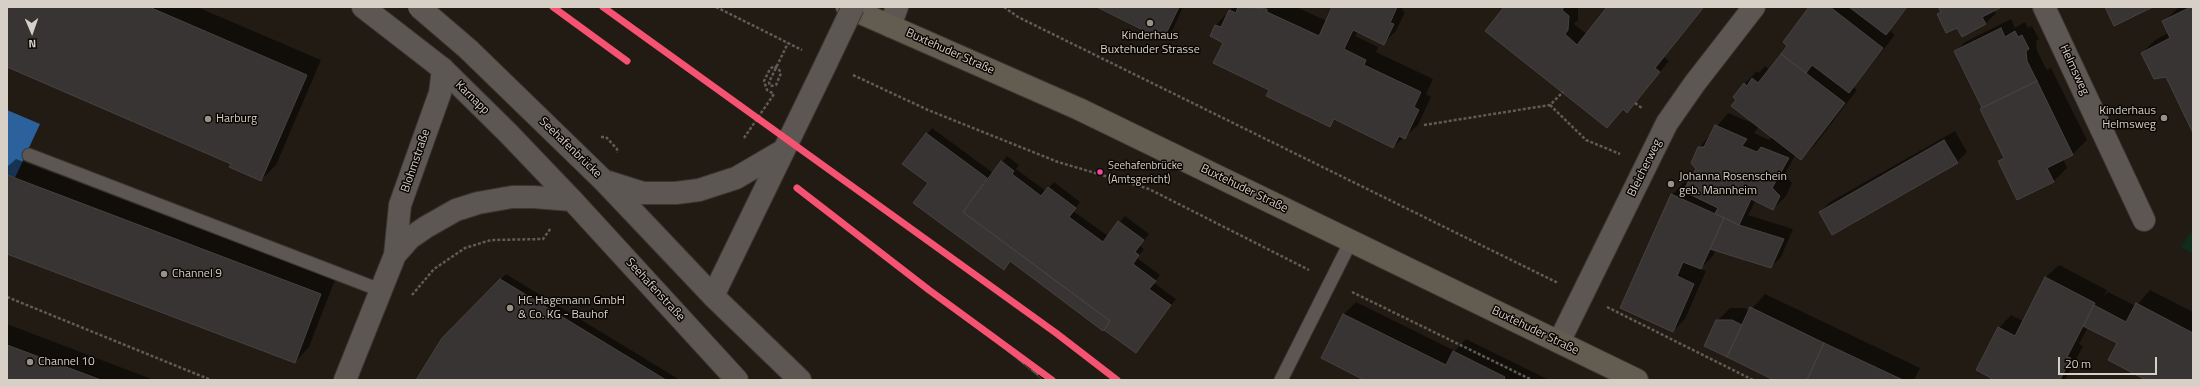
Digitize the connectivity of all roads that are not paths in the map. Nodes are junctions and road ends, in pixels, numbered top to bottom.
1 (363, 7) edge
2 (419, 7) edge
3 (847, 7) edge
4 (853, 7) edge
5 (1754, 7) edge
6 (2044, 7) edge
7 (893, 16) edge
8 (443, 69) junction
9 (784, 150) junction
10 (29, 155) dead end
11 (603, 180) junction
12 (572, 200) junction
13 (2144, 220) dead end
14 (1351, 241) junction
15 (395, 255) junction
16 (380, 290) junction
17 (713, 296) junction
18 (1559, 342) junction
19 (345, 380) edge
20 (738, 380) edge
21 (800, 380) edge
22 (1281, 380) edge
23 (1637, 380) edge

1 - 8 street, Karnapp
2 - 11 street, Seehafenbrücke, bridge
3 - 7 main road, Buxtehuder Straße
4 - 9 street, bridge
5 - 18 street, Bleicherweg
6 - 13 street, Helmsweg
7 - 14 main road, Buxtehuder Straße
8 - 12 street, Karnapp
8 - 15 street, Blohmstraße
9 - 11 street
9 - 17 street
10 - 16 lane
11 - 17 street, Seehafenbrücke
12 - 15 street, Blohmstraße
12 - 20 street, Seehafenstraße
14 - 18 main road, Buxtehuder Straße
14 - 22 lane
15 - 16 street, Blohmstraße
16 - 19 street, Blohmstraße
17 - 21 street, Seehafenbrücke
18 - 23 main road, Buxtehuder Straße

